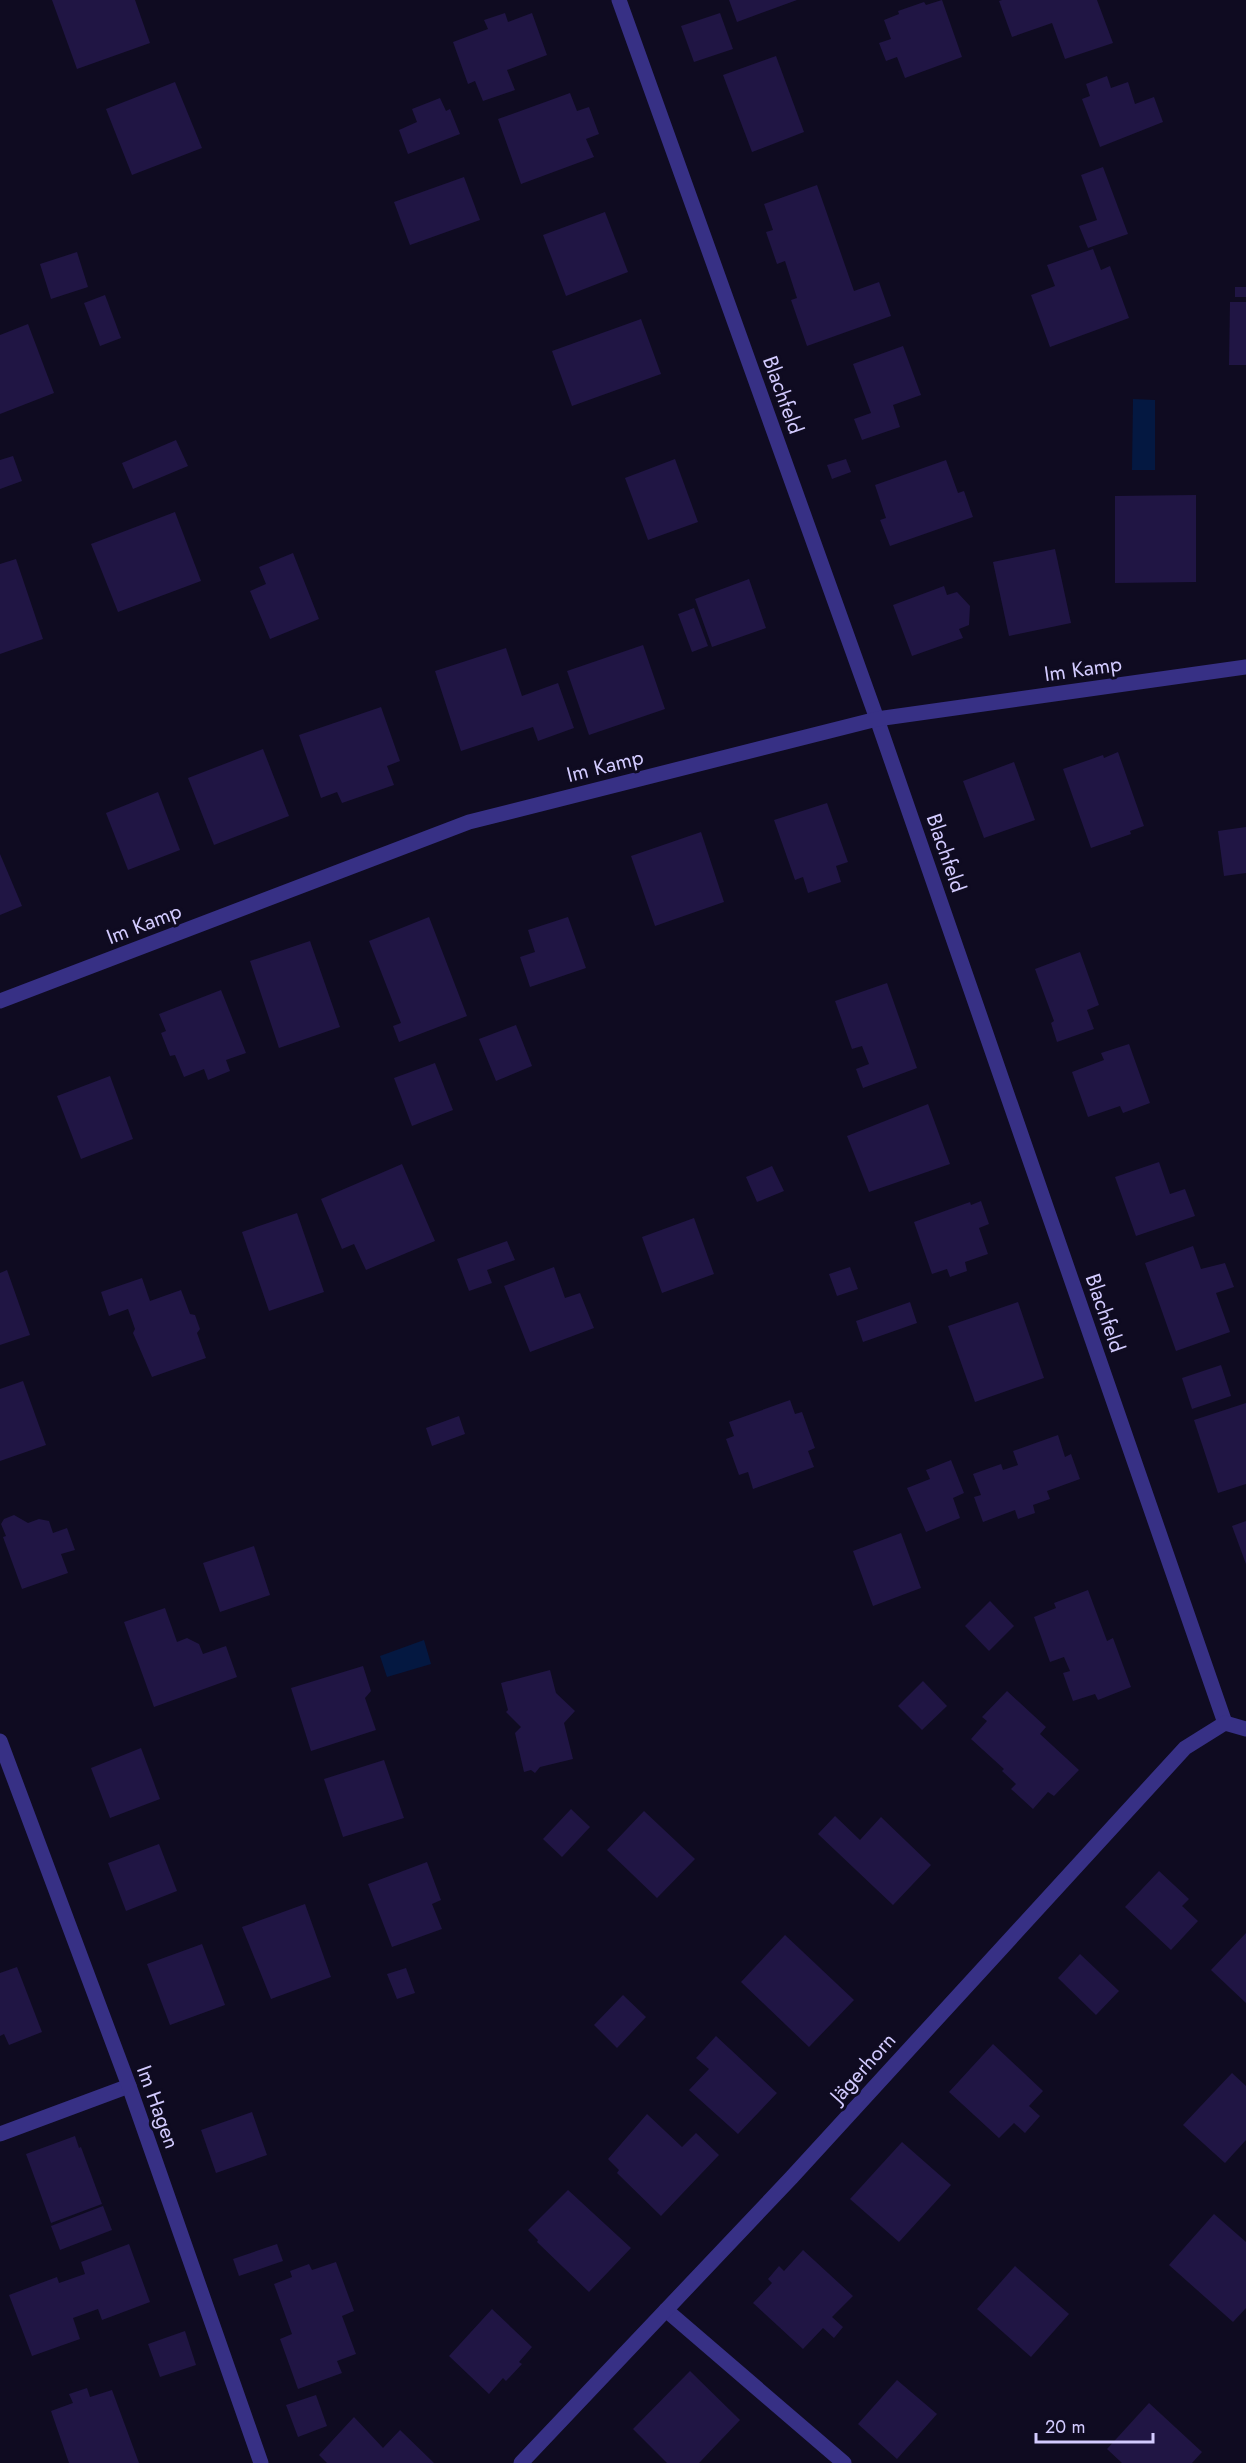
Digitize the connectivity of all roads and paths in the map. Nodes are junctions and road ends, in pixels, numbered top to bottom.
1 (619, 0) edge
2 (1246, 667) edge
3 (877, 719) junction
4 (0, 1001) edge
5 (1225, 1723) junction
6 (1246, 1729) edge
7 (0, 1741) edge
8 (5, 1770) edge
9 (129, 2086) junction
10 (0, 2134) edge
11 (666, 2310) junction
12 (261, 2463) edge
13 (521, 2463) edge
14 (844, 2463) edge

1 - 3 street, Blachfeld
2 - 3 street, Im Kamp
3 - 4 street, Im Kamp
3 - 5 street, Blachfeld
5 - 6 street
5 - 11 street, Jägerhorn
7 - 8 street, Im Hagen
8 - 9 street, Im Hagen
9 - 10 street
9 - 12 street, Im Hagen
11 - 13 street, Jägerhorn
11 - 14 street

